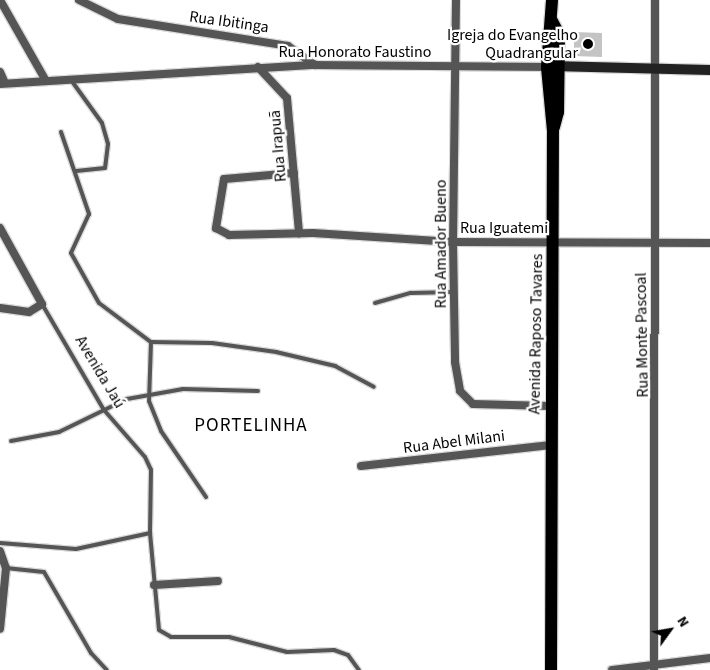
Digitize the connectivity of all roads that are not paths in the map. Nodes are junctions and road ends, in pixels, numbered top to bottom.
1 (0, 0) edge
2 (79, 0) edge
3 (456, 0) edge
4 (552, 0) edge
5 (655, 0) edge
6 (315, 65) junction
7 (455, 66) junction
8 (553, 66) junction
9 (258, 67) junction
10 (658, 70) junction
11 (710, 70) edge
12 (0, 72) edge
13 (71, 79) junction
14 (46, 81) junction
15 (2, 84) edge
16 (61, 132) dead end
17 (76, 171) junction
18 (294, 173) junction
19 (0, 228) edge
20 (299, 233) junction
21 (553, 241) junction
22 (453, 242) junction
23 (710, 244) edge
24 (654, 245) junction
25 (455, 292) junction
26 (375, 303) dead end
27 (42, 304) junction
28 (0, 308) edge
29 (151, 342) junction
30 (374, 387) dead end
31 (258, 391) dead end
32 (149, 395) junction
33 (550, 406) junction
34 (104, 410) junction
35 (10, 441) dead end
36 (550, 445) junction
37 (361, 466) dead end
38 (206, 497) dead end
39 (150, 533) junction
40 (0, 543) edge
41 (1, 552) edge
42 (6, 568) junction
43 (218, 581) dead end
44 (154, 585) junction
45 (0, 629) edge
46 (710, 658) edge
47 (654, 667) edge
48 (107, 670) edge
49 (359, 670) edge
50 (551, 670) edge
51 (612, 670) edge

1 - 14 street
2 - 6 street, Rua Ibitinga
3 - 7 street, Rua Amador Bueno
4 - 8 main road, Avenida Raposo Tavares
5 - 10 street, Rua Monte Pascoal
6 - 7 street, Rua Honorato Faustino
6 - 9 street, Rua Honorato Faustino
7 - 8 street, Rua Honorato Faustino
7 - 22 street, Rua Amador Bueno
8 - 10 street, Rua Honorato Faustino
8 - 21 main road, Avenida Raposo Tavares
9 - 13 street, Rua Honorato Faustino
9 - 18 street, Rua Irapuã
10 - 11 street, Rua Honorato Faustino
10 - 24 street, Rua Monte Pascoal
12 - 15 street
13 - 14 street, Rua Honorato Faustino
13 - 17 lane
14 - 15 street, Rua Honorato Faustino
16 - 17 lane
17 - 29 lane
18 - 20 street, Rua Irapuã
18 - 20 street, Rua Iguatemi
19 - 27 street, Avenida Jaú
20 - 22 street, Rua Iguatemi
21 - 22 street, Rua Iguatemi
21 - 24 street, Rua Iguatemi
21 - 33 main road, Avenida Raposo Tavares
22 - 25 street, Rua Amador Bueno
23 - 24 street, Rua Iguatemi
24 - 47 street, Rua Monte Pascoal
25 - 26 lane
25 - 33 street, Rua Amador Bueno
27 - 28 street
27 - 34 lane, Avenida Jaú
29 - 30 lane
29 - 32 lane
31 - 32 lane
32 - 34 lane
32 - 38 lane
33 - 36 main road, Avenida Raposo Tavares
34 - 35 lane
34 - 39 lane, Avenida Jaú
36 - 37 street, Rua Abel Milani
36 - 50 main road, Avenida Raposo Tavares
39 - 40 lane
39 - 44 lane, Avenida Jaú
41 - 42 street
42 - 45 street
42 - 48 lane
43 - 44 street
44 - 49 lane, Avenida Jaú
46 - 47 street
47 - 51 street

